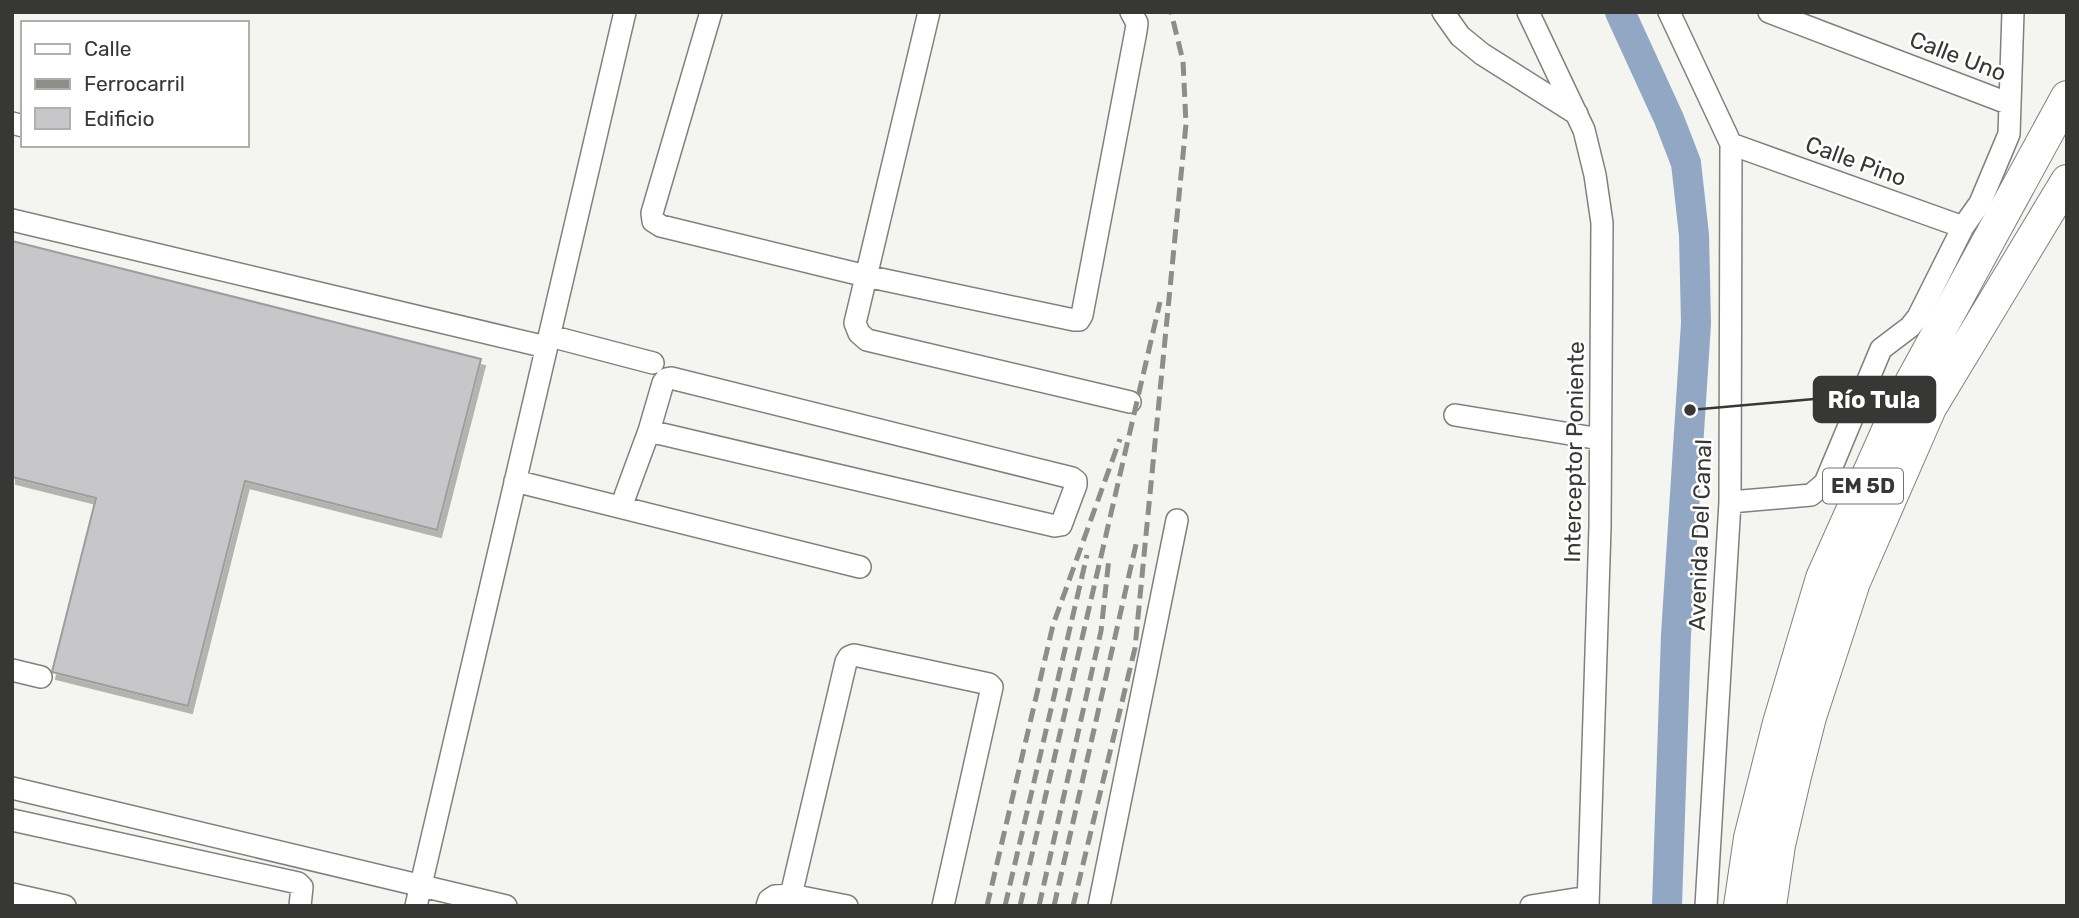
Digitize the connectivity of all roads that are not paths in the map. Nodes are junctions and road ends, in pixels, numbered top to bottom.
1 (625, 12) edge
2 (711, 12) edge
3 (929, 12) edge
4 (1130, 12) edge
5 (1443, 12) edge
6 (1528, 12) edge
7 (1669, 12) edge
8 (1769, 12) edge
9 (2013, 12) edge
10 (2067, 97) edge
11 (2010, 104) junction
12 (1577, 114) junction
13 (1731, 144) junction
14 (2067, 181) edge
15 (12, 220) edge
16 (1963, 227) junction
17 (866, 276) junction
18 (548, 341) junction
19 (653, 363) dead end
20 (1130, 402) dead end
21 (1455, 415) dead end
22 (649, 431) junction
23 (1600, 439) junction
24 (515, 481) junction
25 (1730, 502) junction
26 (621, 507) junction
27 (1177, 520) dead end
28 (860, 567) dead end
29 (12, 670) edge
30 (41, 677) dead end
31 (1810, 717) junction
32 (12, 788) edge
33 (12, 820) edge
34 (12, 894) edge
35 (791, 895) junction
36 (419, 896) edge
37 (1588, 901) edge
38 (65, 906) edge
39 (300, 906) edge
40 (506, 906) edge
41 (767, 906) edge
42 (847, 906) edge
43 (943, 906) edge
44 (1099, 906) edge
45 (1531, 906) edge
46 (1706, 906) edge
47 (1740, 906) edge
48 (1770, 906) edge
49 (1784, 906) edge

1 - 18 street
2 - 17 street
3 - 17 street
4 - 17 street
5 - 12 street
6 - 12 street, Interceptor Poniente
7 - 13 street, Avenida Del Canal
8 - 11 street, Calle Uno
9 - 11 street
10 - 47 highway, EM 5D
11 - 16 street
12 - 23 street, Interceptor Poniente
13 - 16 street, Calle Pino
13 - 25 street, Avenida Del Canal
14 - 31 highway, EM 5D
15 - 18 street
16 - 25 street
17 - 20 street
18 - 19 street
18 - 24 street
21 - 23 street
22 - 22 street
22 - 26 street
23 - 37 street, Interceptor Poniente
24 - 26 street
24 - 36 street
25 - 46 street, Avenida Del Canal
26 - 28 street
27 - 44 street
29 - 30 street
31 - 48 highway, EM 5D
31 - 49 highway
32 - 36 street
33 - 39 street
34 - 38 street
35 - 41 street
35 - 42 street
35 - 43 street
36 - 40 street
37 - 45 street

